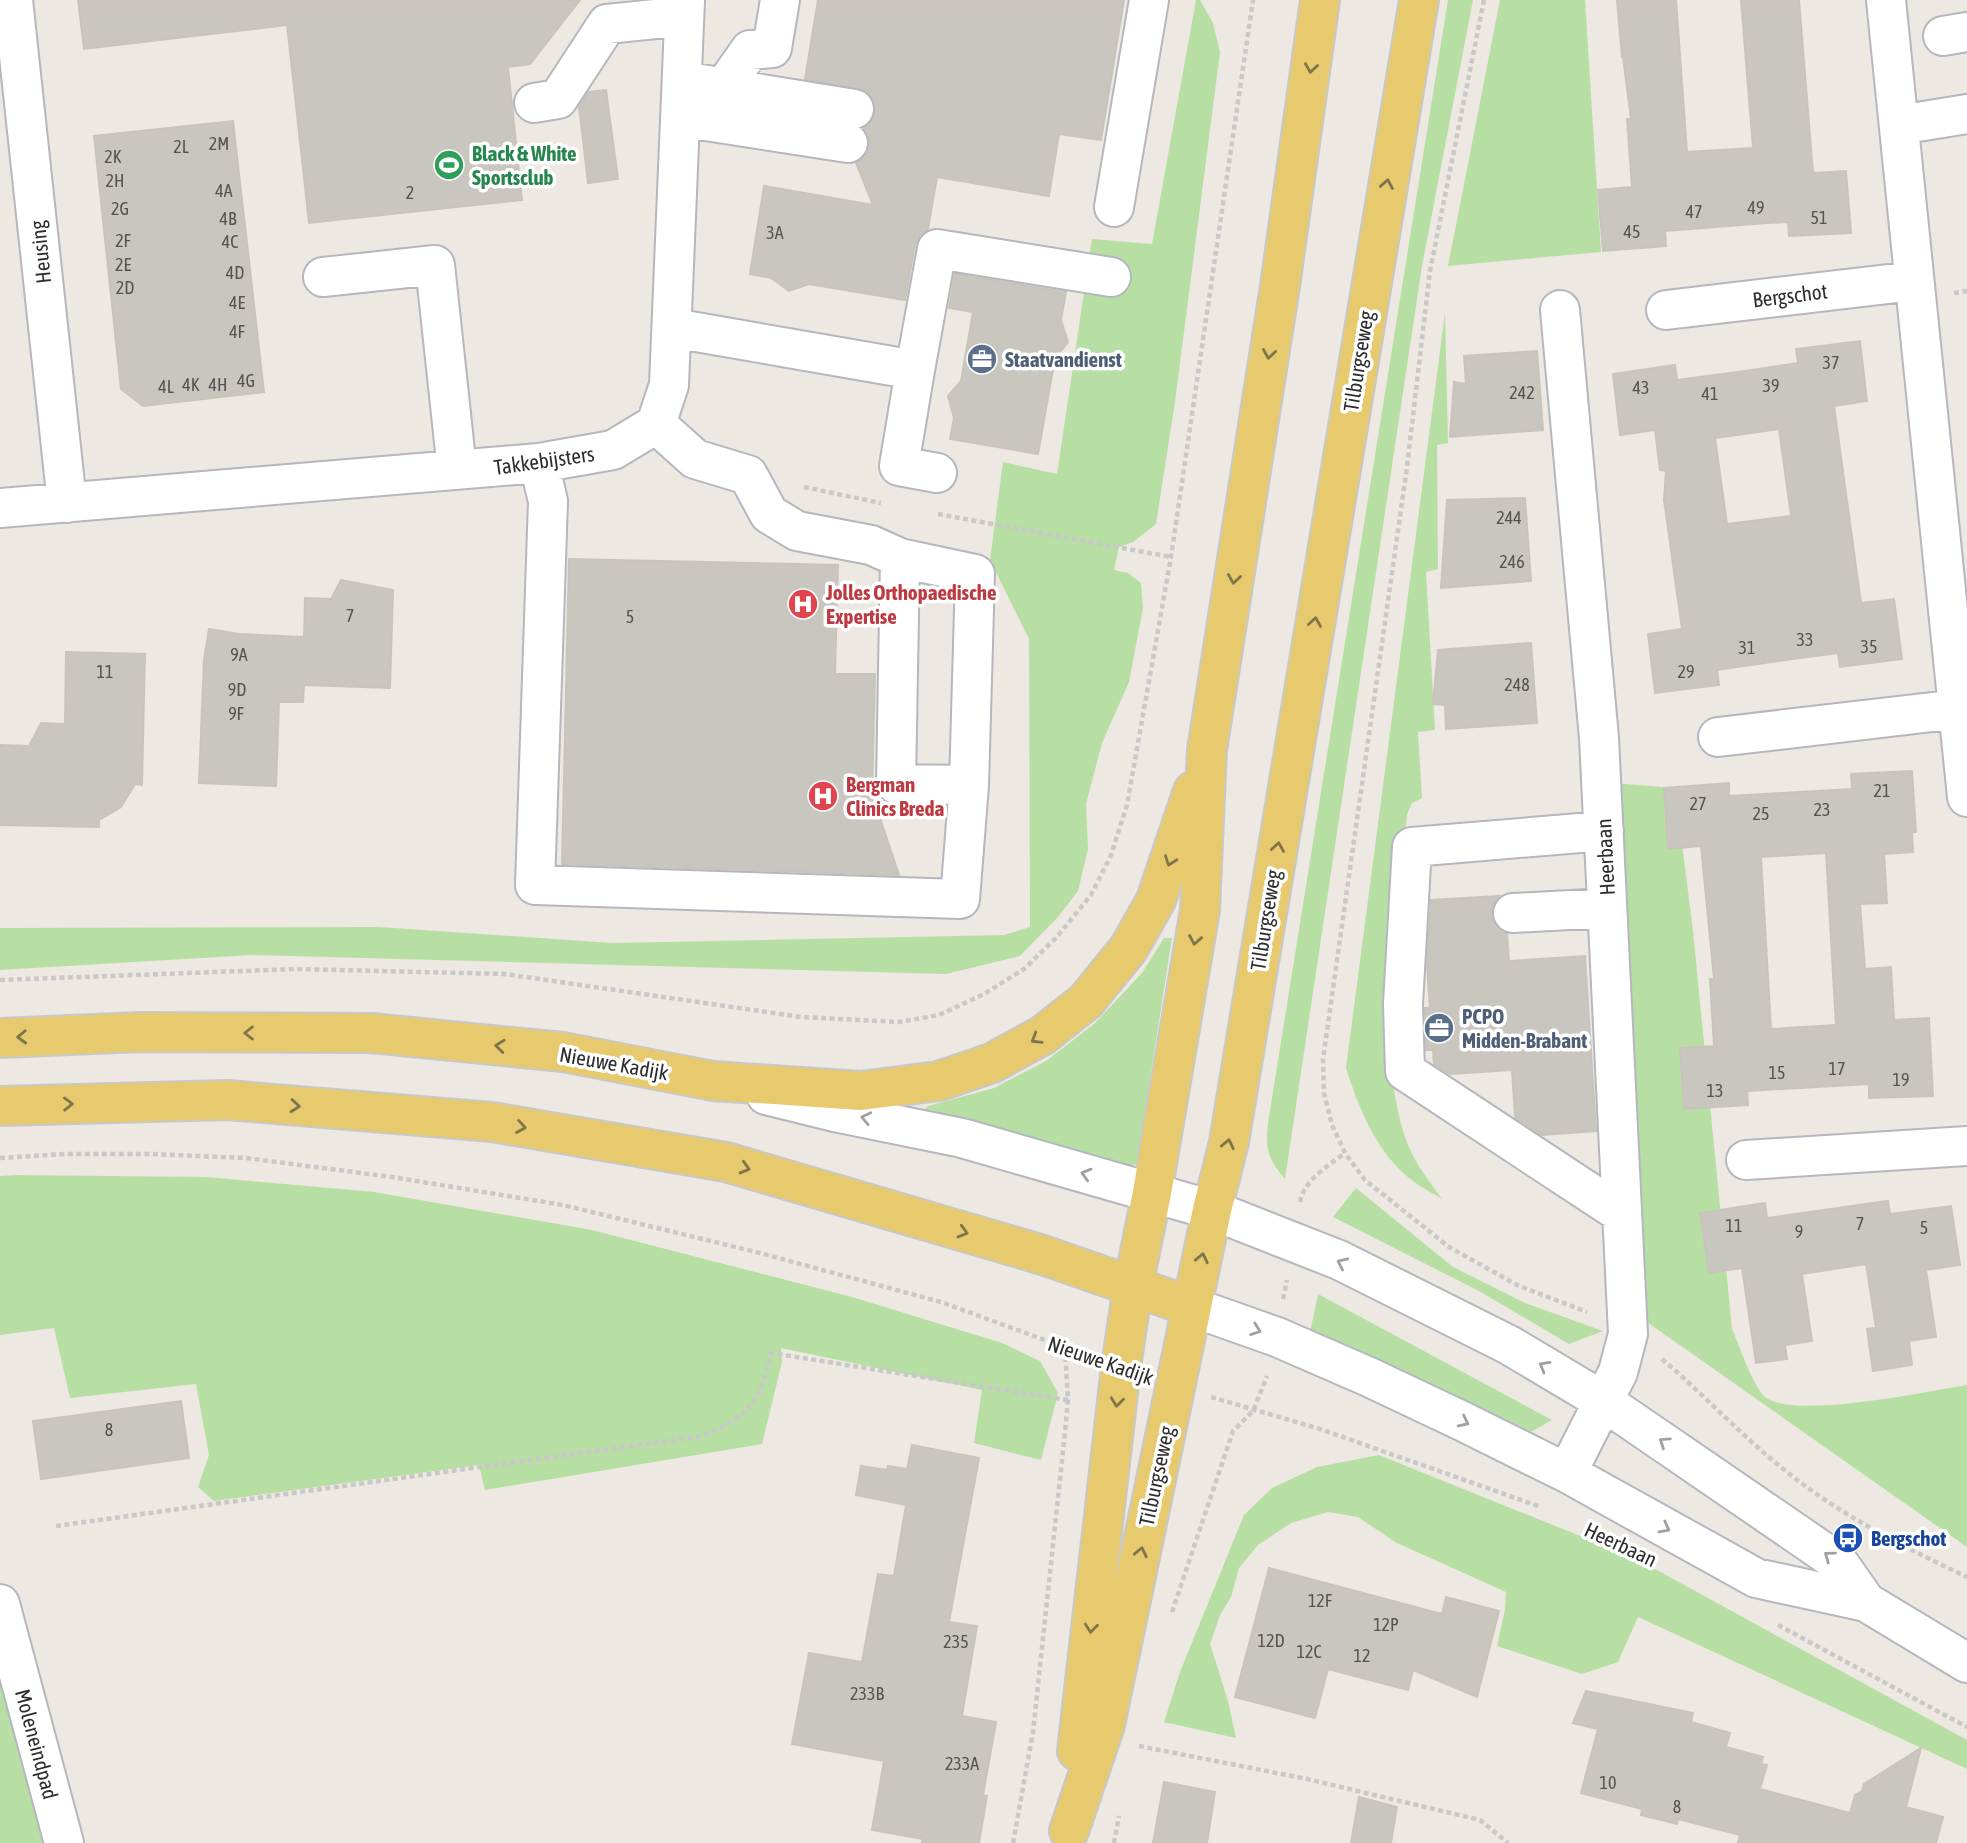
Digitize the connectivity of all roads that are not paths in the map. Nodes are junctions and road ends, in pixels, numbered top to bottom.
1 (13, 0) edge
2 (780, 0) edge
3 (1149, 0) edge
4 (1320, 0) edge
5 (1419, 0) edge
6 (1886, 0) edge
7 (685, 8) edge
8 (724, 87) junction
9 (682, 99) junction
10 (534, 103) dead end
11 (1967, 114) edge
12 (1899, 125) junction
13 (1114, 206) dead end
14 (323, 277) dead end
15 (1111, 277) dead end
16 (1914, 281) junction
17 (1560, 310) dead end
18 (1666, 310) dead end
19 (673, 328) junction
20 (915, 370) junction
21 (656, 424) junction
22 (539, 463) junction
23 (457, 470) junction
24 (937, 473) dead end
25 (1951, 487) edge
26 (67, 503) junction
27 (0, 508) edge
28 (900, 558) junction
29 (1958, 709) junction
30 (1718, 737) dead end
31 (1207, 750) junction
32 (969, 785) junction
33 (1967, 797) edge
34 (1604, 831) junction
35 (1607, 908) junction
36 (1513, 913) dead end
37 (0, 1038) edge
38 (713, 1081) junction
39 (0, 1106) edge
40 (1967, 1146) edge
41 (1746, 1160) dead end
42 (1152, 1193) junction
43 (1622, 1208) junction
44 (1212, 1210) junction
45 (1133, 1286) junction
46 (1192, 1307) junction
47 (1603, 1401) junction
48 (1567, 1473) junction
49 (1866, 1602) junction
50 (0, 1604) edge
51 (1967, 1663) edge
52 (1068, 1837) edge
53 (64, 1843) edge

1 - 26 street, Heusing
2 - 8 street
3 - 13 street
4 -> 31 main road, Tilburgseweg
44 -> 5 main road, Tilburgseweg
6 - 12 street
7 - 9 street
7 - 10 street
8 - 9 street
8 - 9 street
9 - 19 street
11 - 12 street
12 - 16 street
14 - 23 street
15 - 20 street
16 - 18 street, Bergschot
16 - 25 street
17 - 34 street, Heerbaan
19 - 20 street
19 - 21 street
20 - 24 street
21 - 22 street, Takkebijsters
21 - 28 street
22 - 23 street, Takkebijsters
22 - 32 street
23 - 26 street, Takkebijsters
25 - 29 street
26 - 27 street, Takkebijsters
28 - 32 street
28 - 32 street
29 - 30 street
29 - 33 street
31 -> 38 main road, Tilburgseweg
31 -> 42 main road, Tilburgseweg
34 - 35 street, Heerbaan
34 - 43 street
35 - 36 street
35 - 43 street, Heerbaan
38 -> 37 main road, Nieuwe Kadijk
42 -> 38 street, Nieuwe Kadijk
39 -> 45 main road
40 - 41 street
42 - 44 street, Nieuwe Kadijk
42 - 45 main road, Tilburgseweg
43 - 47 street, Heerbaan
46 -> 44 main road, Tilburgseweg
47 -> 44 street, Heerbaan
45 - 46 main road
45 -> 52 main road, Tilburgseweg
46 -> 48 street, Heerbaan
52 -> 46 main road, Tilburgseweg
47 - 48 street, Heerbaan
49 -> 47 street, Heerbaan
48 -> 49 street, Heerbaan
49 - 51 street, Heerbaan
50 - 53 street, Moleneindpad

